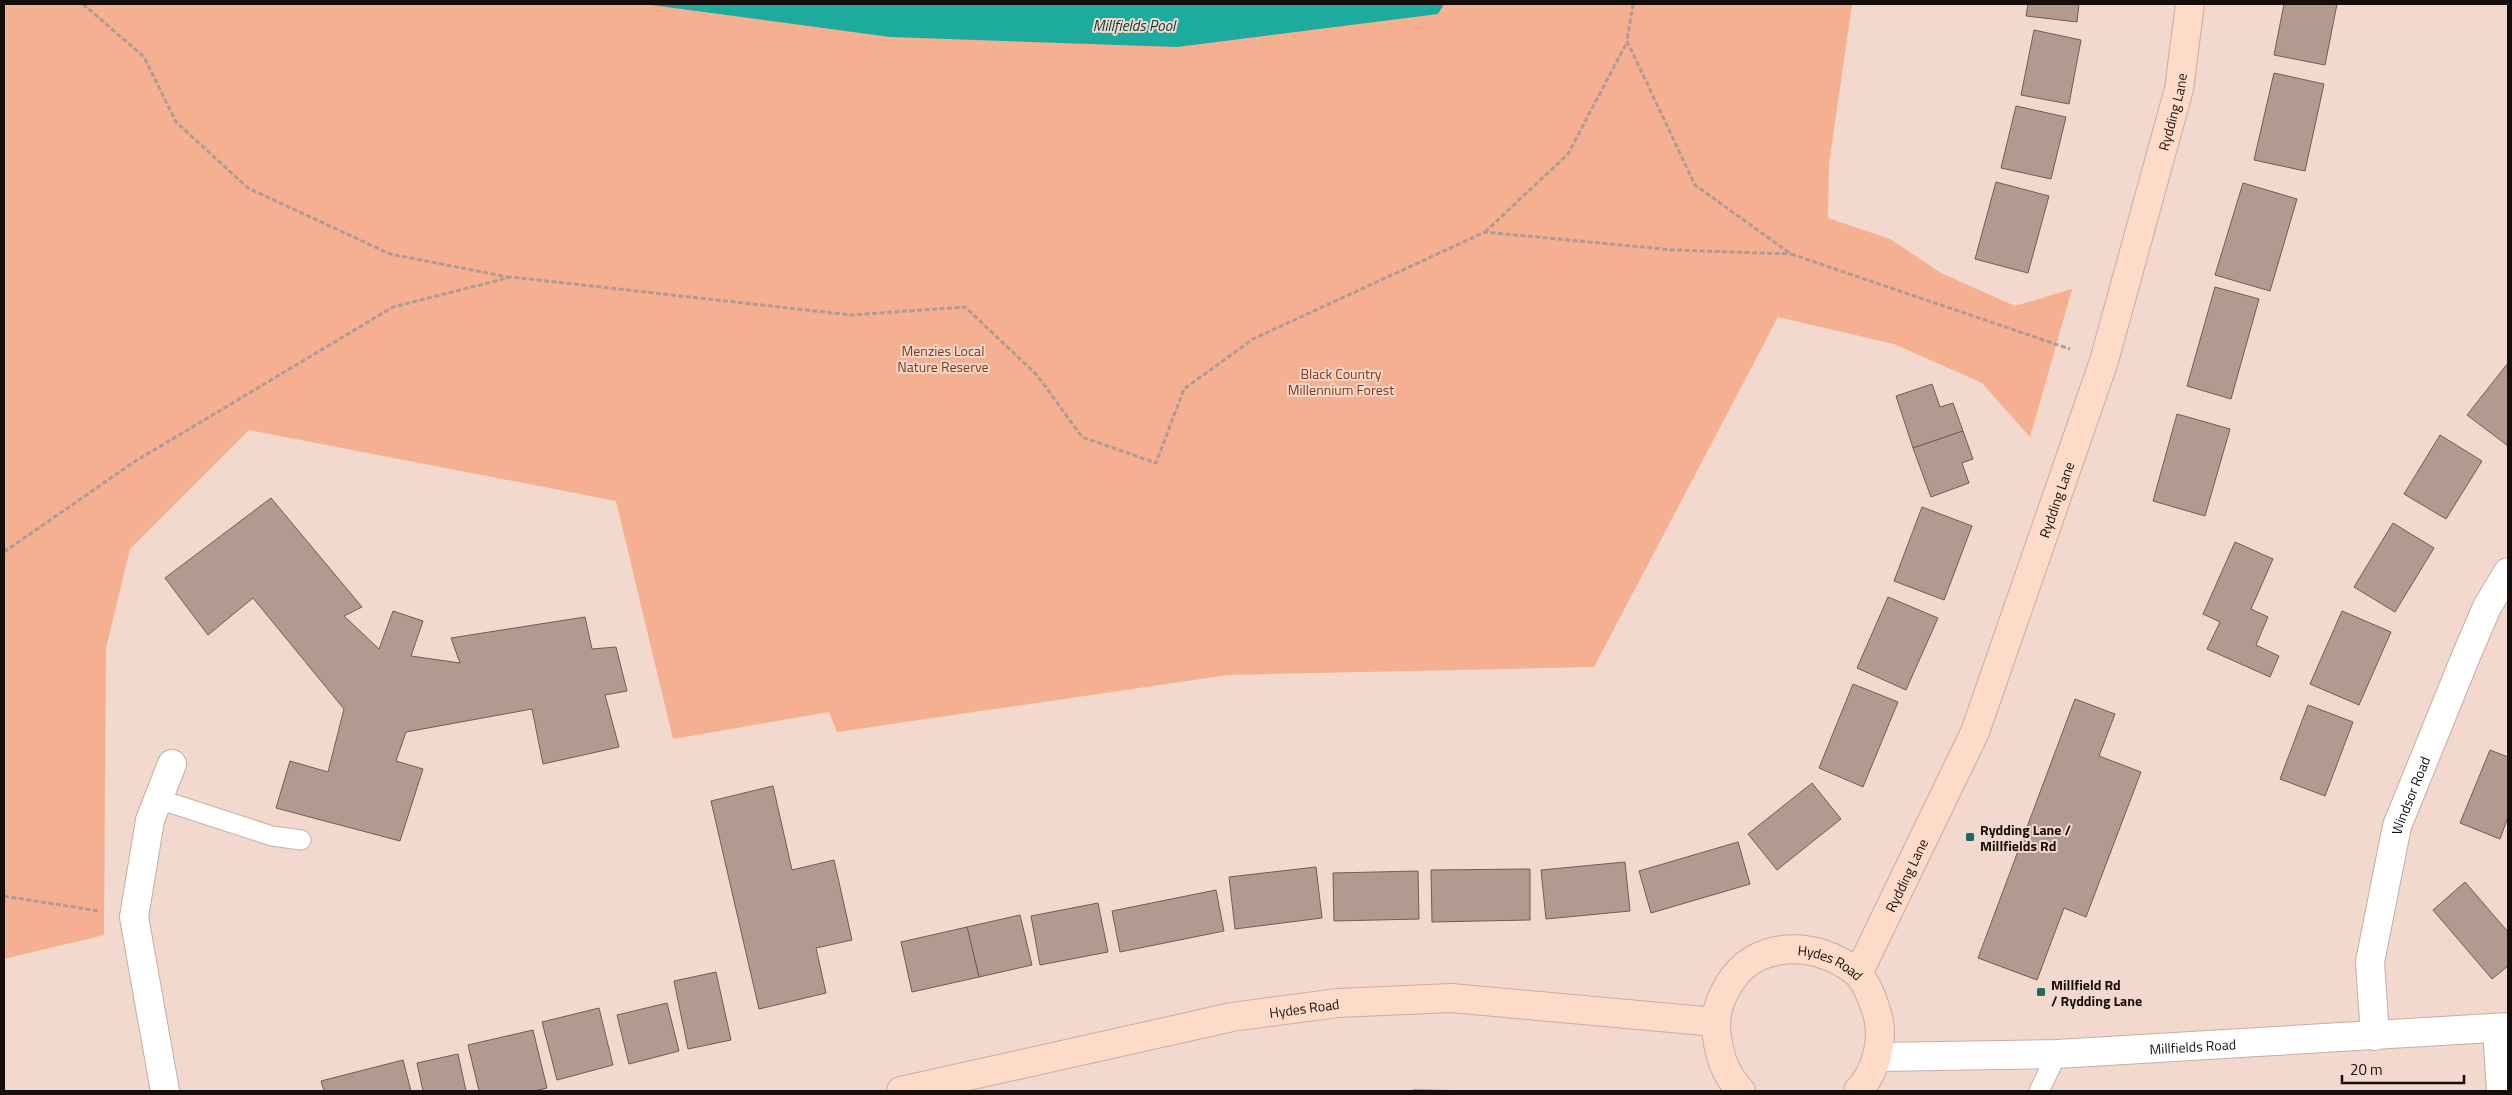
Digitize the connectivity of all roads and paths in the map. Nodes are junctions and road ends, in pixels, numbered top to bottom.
1 (83, 4) edge
2 (1633, 4) edge
3 (2190, 4) edge
4 (1627, 41) junction
5 (1485, 232) junction
6 (1791, 254) junction
7 (511, 277) junction
8 (2104, 361) junction
9 (4, 552) edge
10 (2508, 572) edge
11 (172, 764) dead end
12 (158, 799) junction
13 (302, 840) dead end
14 (4, 896) edge
15 (134, 917) junction
16 (1858, 974) junction
17 (1715, 1022) junction
18 (2503, 1027) edge
19 (2375, 1036) junction
20 (2057, 1054) junction
21 (1877, 1057) junction
22 (165, 1091) edge
23 (901, 1091) edge
24 (1741, 1091) edge
25 (1858, 1091) edge
26 (2039, 1091) edge
27 (2501, 1091) edge

1 - 7 path
2 - 4 path
3 - 8 street, Rydding Lane
4 - 5 path
4 - 6 path
5 - 6 path
5 - 7 path
6 - 8 path
7 - 9 path
8 - 16 street, Rydding Lane
10 - 19 street, Windsor Road
11 - 12 street
12 - 13 lane
12 - 15 street
14 - 15 path
15 - 22 street
16 - 17 street, Hydes Road
16 - 21 street, Hydes Road
17 - 23 street, Hydes Road
17 - 24 street, Hydes Road
18 - 19 street, Millfields Road
18 - 27 street
19 - 20 street, Millfields Road
20 - 21 street, Millfields Road
20 - 26 lane
21 - 25 street, Hydes Road

